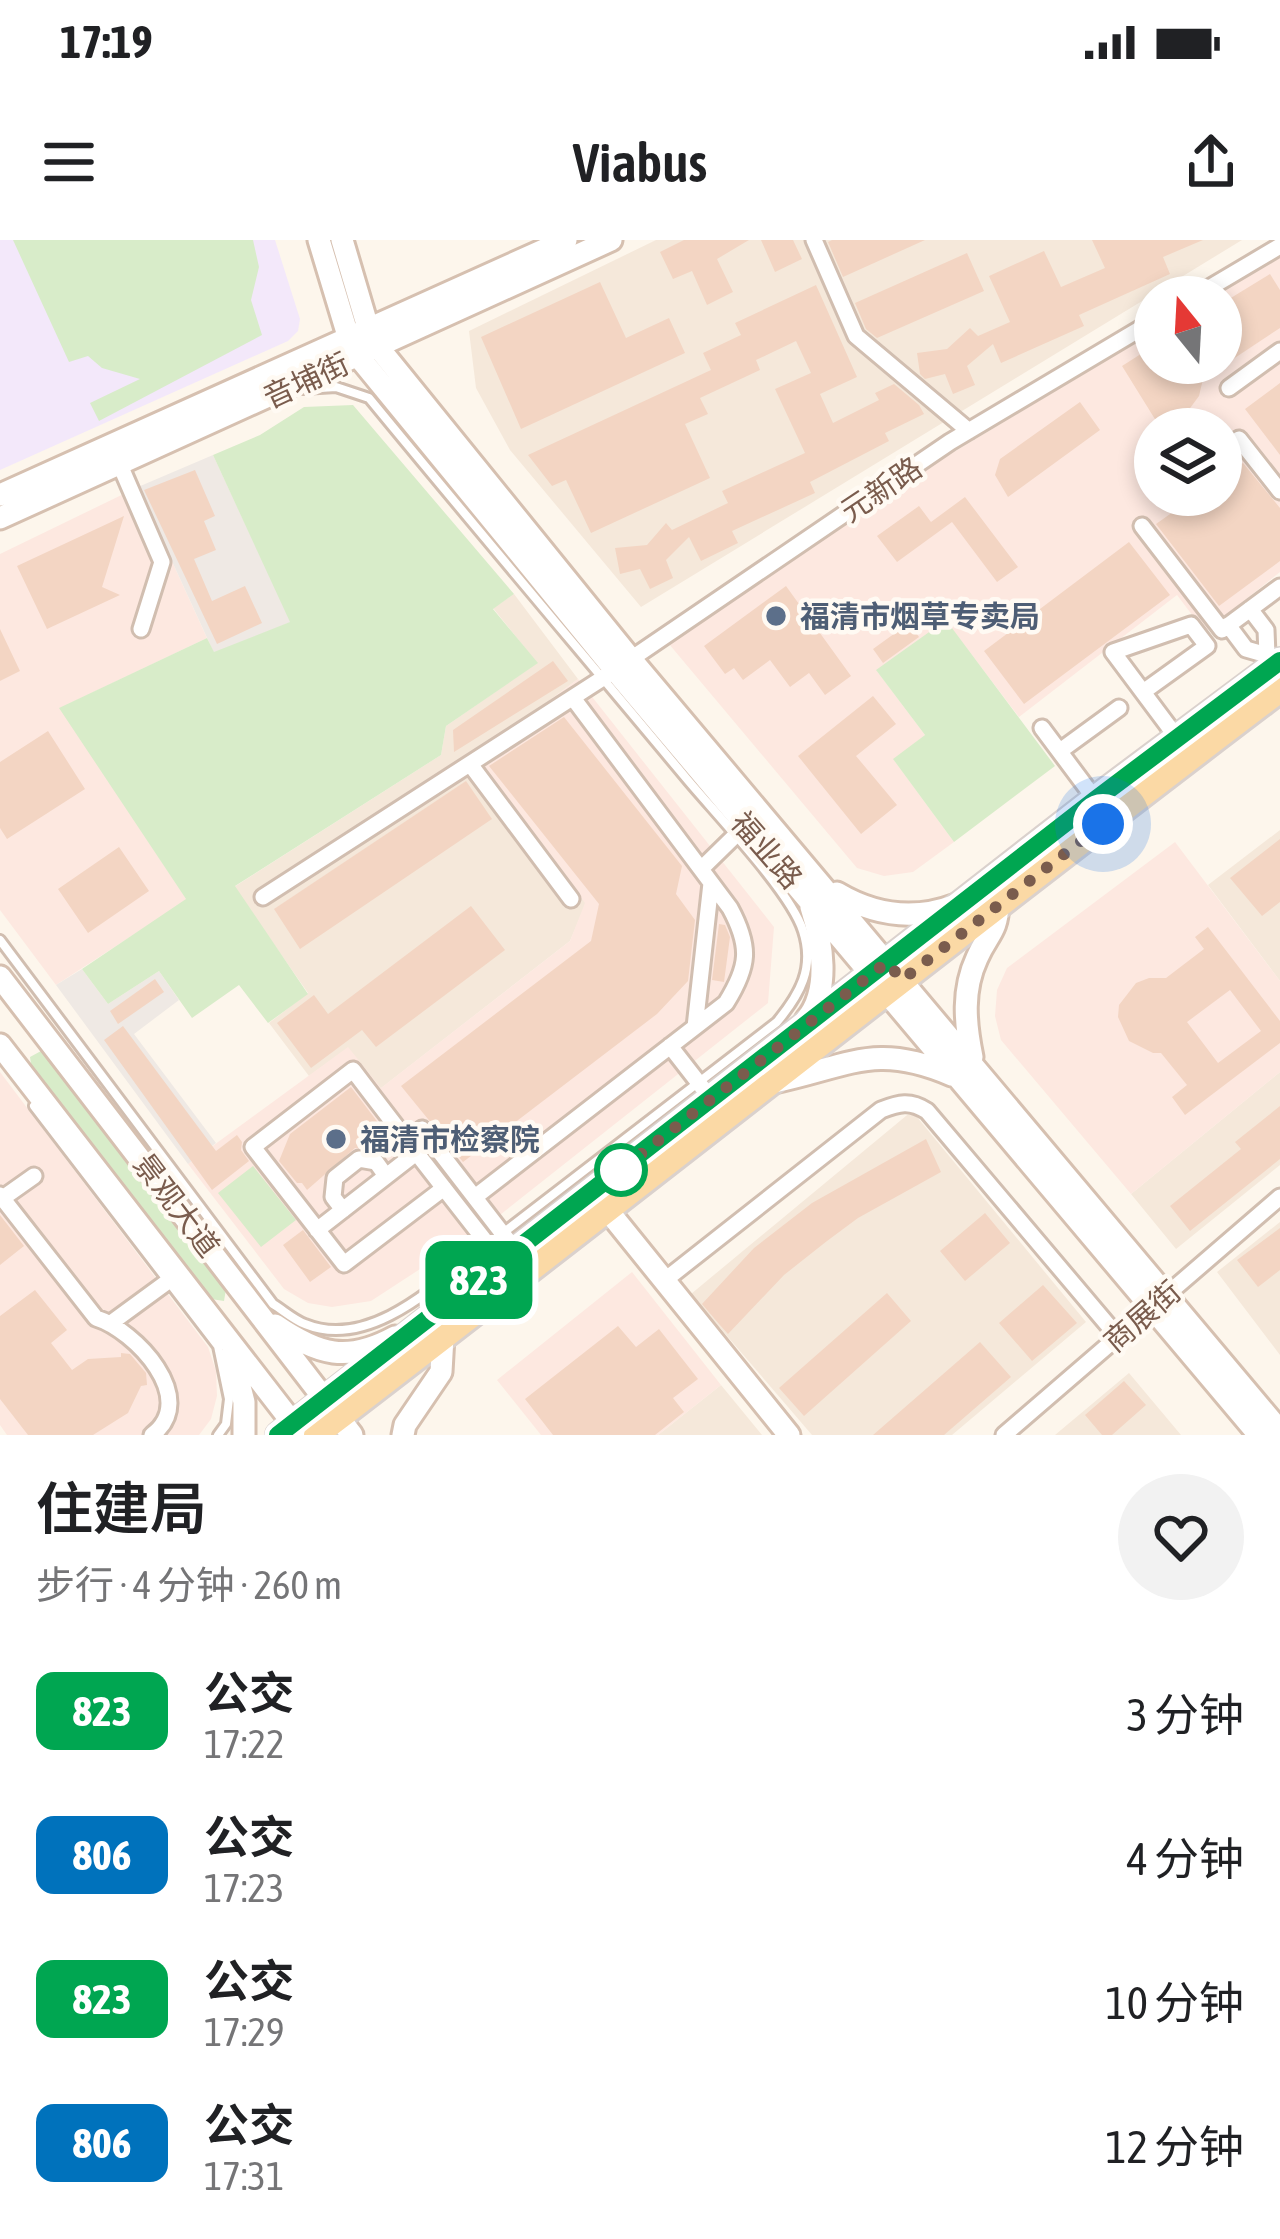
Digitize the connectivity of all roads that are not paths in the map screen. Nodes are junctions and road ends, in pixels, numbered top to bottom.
1 (319, 240) edge
2 (341, 240) edge
3 (566, 240) edge
4 (611, 240) edge
5 (814, 240) edge
6 (1280, 246) edge
7 (1229, 276) edge
8 (1134, 333) edge
9 (363, 343) junction
10 (1280, 351) edge
11 (1229, 388) dead end
12 (969, 431) junction
13 (1242, 443) edge
14 (121, 469) junction
15 (1280, 491) edge
16 (0, 495) edge
17 (0, 518) edge
18 (1142, 526) dead end
19 (0, 530) edge
20 (1280, 587) edge
21 (1250, 609) junction
22 (1228, 625) junction
23 (141, 628) dead end
24 (1275, 668) edge
25 (616, 669) junction
26 (1143, 692) junction
27 (573, 698) junction
28 (1119, 708) dead end
29 (1169, 727) dead end
30 (1042, 728) dead end
31 (1060, 752) junction
32 (470, 764) junction
33 (1095, 800) junction
34 (741, 831) junction
35 (706, 876) junction
36 (813, 889) junction
37 (263, 897) dead end
38 (571, 899) dead end
39 (967, 900) junction
40 (998, 904) junction
41 (0, 940) edge
42 (887, 977) junction
43 (4, 991) edge
44 (695, 1027) junction
45 (789, 1039) junction
46 (0, 1045) edge
47 (670, 1046) junction
48 (0, 1062) edge
49 (967, 1071) junction
50 (773, 1082) junction
51 (705, 1091) junction
52 (422, 1129) dead end
53 (416, 1153) junction
54 (34, 1176) dead end
55 (386, 1176) junction
56 (444, 1187) junction
57 (475, 1197) junction
58 (1280, 1197) edge
59 (1, 1198) edge
60 (343, 1210) junction
61 (609, 1212) junction
62 (317, 1230) junction
63 (500, 1245) junction
64 (173, 1277) junction
65 (664, 1280) junction
66 (1158, 1301) junction
67 (259, 1313) junction
68 (112, 1323) junction
69 (435, 1328) junction
70 (1118, 1336) junction
71 (226, 1337) junction
72 (339, 1417) edge
73 (1280, 1431) edge
74 (297, 1432) edge
75 (152, 1435) edge
76 (218, 1435) edge
77 (244, 1435) edge
78 (403, 1435) edge
79 (789, 1435) edge
80 (1004, 1435) edge
81 (1258, 1435) edge

1 - 9 street, 福业路
2 - 9 street, 福业路
3 - 9 street, 音埔街
4 - 9 street, 音埔街
5 - 12 street
6 - 7 street
8 - 12 street, 元新路
9 - 14 street, 音埔街
9 - 16 street, 音埔街
9 - 25 street, 福业路
10 - 11 street
12 - 25 street, 元新路
13 - 15 street
14 - 17 street, 音埔街
14 - 19 lane
14 - 23 street
14 - 25 lane
18 - 22 street
20 - 21 street
21 - 22 street
21 - 24 street
22 - 24 street
24 - 33 main road
24 - 40 main road
25 - 27 street, 元新路
25 - 34 street, 福业路
25 - 36 street, 福业路
26 - 26 street
26 - 29 street
27 - 32 street, 元新路
27 - 35 street
28 - 31 street
30 - 31 street
31 - 33 street
32 - 37 street, 元新路
32 - 38 street
33 - 39 main road
34 - 35 street
34 - 36 street, 福业路
34 - 51 lane
35 - 44 street
35 - 44 street
36 - 39 street
36 - 42 street, 福业路
36 - 45 street
39 - 42 main road
40 - 42 main road
40 - 49 street
41 - 63 lane
42 - 45 main road
42 - 49 street, 福业路
42 - 50 main road
43 - 67 street, 景观大道
44 - 47 street
45 - 51 main road
46 - 64 street, 景观大道
47 - 51 street
47 - 57 street
48 - 64 lane
49 - 50 street
49 - 66 street, 福业路
50 - 61 main road
51 - 63 main road
52 - 57 street
53 - 55 street
53 - 56 street
53 - 62 street
54 - 59 street
55 - 60 street
55 - 60 street
56 - 62 street
56 - 63 street
57 - 63 street
58 - 66 street, 商展街
59 - 68 street
60 - 62 street
61 - 65 street
61 - 69 main road
63 - 69 main road
64 - 68 street
64 - 71 street, 景观大道
64 - 76 lane
65 - 70 street
65 - 79 street
66 - 70 street, 商展街
66 - 73 street, 福业路
66 - 81 street, 福业路
67 - 69 street
67 - 72 street, 景观大道
68 - 75 street
69 - 72 main road
69 - 78 street
70 - 80 street, 商展街
71 - 74 street, 景观大道
71 - 77 street
72 - 74 main road

